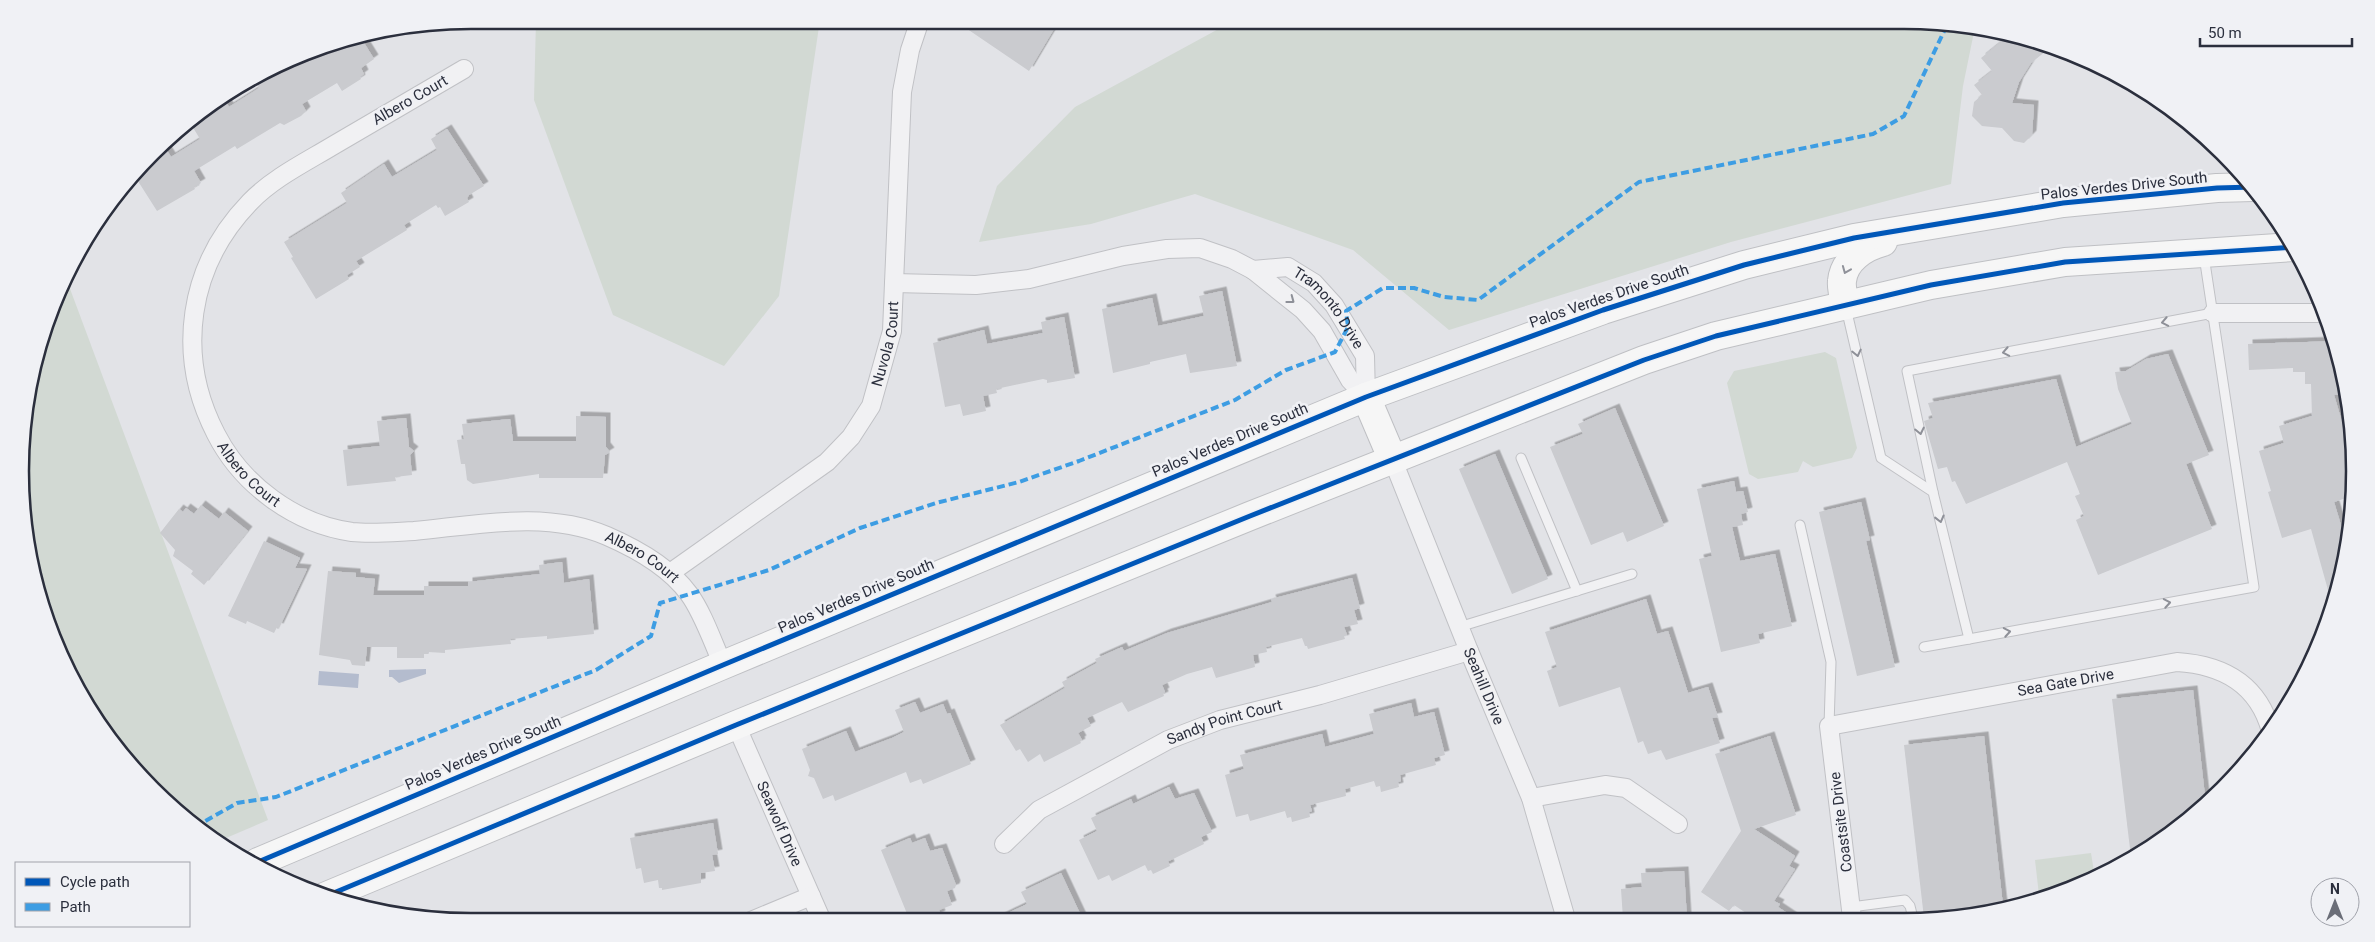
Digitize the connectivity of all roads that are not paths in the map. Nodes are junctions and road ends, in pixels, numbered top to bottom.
1 (917, 29) edge
2 (464, 69) dead end
3 (2243, 187) edge
4 (1984, 216) junction
5 (2286, 248) edge
6 (2204, 252) junction
7 (1253, 270) junction
8 (894, 284) junction
9 (1846, 305) junction
10 (2213, 313) junction
11 (2317, 313) edge
12 (1366, 397) junction
13 (1392, 458) junction
14 (1522, 458) dead end
15 (1933, 492) junction
16 (1800, 526) dead end
17 (670, 573) junction
18 (1632, 574) dead end
19 (1577, 591) junction
20 (1459, 627) junction
21 (1969, 639) junction
22 (1924, 647) dead end
23 (1469, 651) junction
24 (723, 665) junction
25 (2269, 722) edge
26 (736, 725) junction
27 (1829, 726) junction
28 (1530, 798) junction
29 (1678, 824) dead end
30 (1004, 844) dead end
31 (262, 860) edge
32 (336, 892) edge
33 (811, 896) junction
34 (1852, 912) edge
35 (770, 913) edge
36 (818, 913) edge
37 (1564, 913) edge
38 (1912, 913) edge

1 - 8 street, Nuvola Court
2 - 17 street, Albero Court
3 - 4 main road, Palos Verdes Drive South
4 -> 9 main road
4 - 12 main road, Palos Verdes Drive South
5 - 6 main road
6 - 9 main road
6 - 10 lane
7 - 8 street, Tramonto Drive
7 -> 12 street, Tramonto Drive
7 - 12 street, Tramonto Drive
8 - 17 street, Nuvola Court
9 - 13 main road
9 -> 15 lane
10 - 11 street
10 -> 15 lane
21 -> 10 lane
12 - 13 main road
12 - 24 main road, Palos Verdes Drive South
13 - 20 street, Seahill Drive
13 - 26 main road
14 - 19 lane
15 -> 21 lane
16 - 27 lane
17 - 24 street, Albero Court
18 - 19 lane
19 - 20 lane
20 - 23 street, Seahill Drive
21 - 22 lane
23 - 28 street, Seahill Drive
23 - 30 street, Sandy Point Court
24 - 31 main road, Palos Verdes Drive South
25 - 27 street, Sea Gate Drive
26 - 32 main road
26 - 33 street, Seawolf Drive
27 - 34 street, Coastsite Drive
28 - 29 street
28 - 37 street, Seahill Drive
33 - 35 street
33 - 36 street, Seawolf Drive
34 - 38 lane

